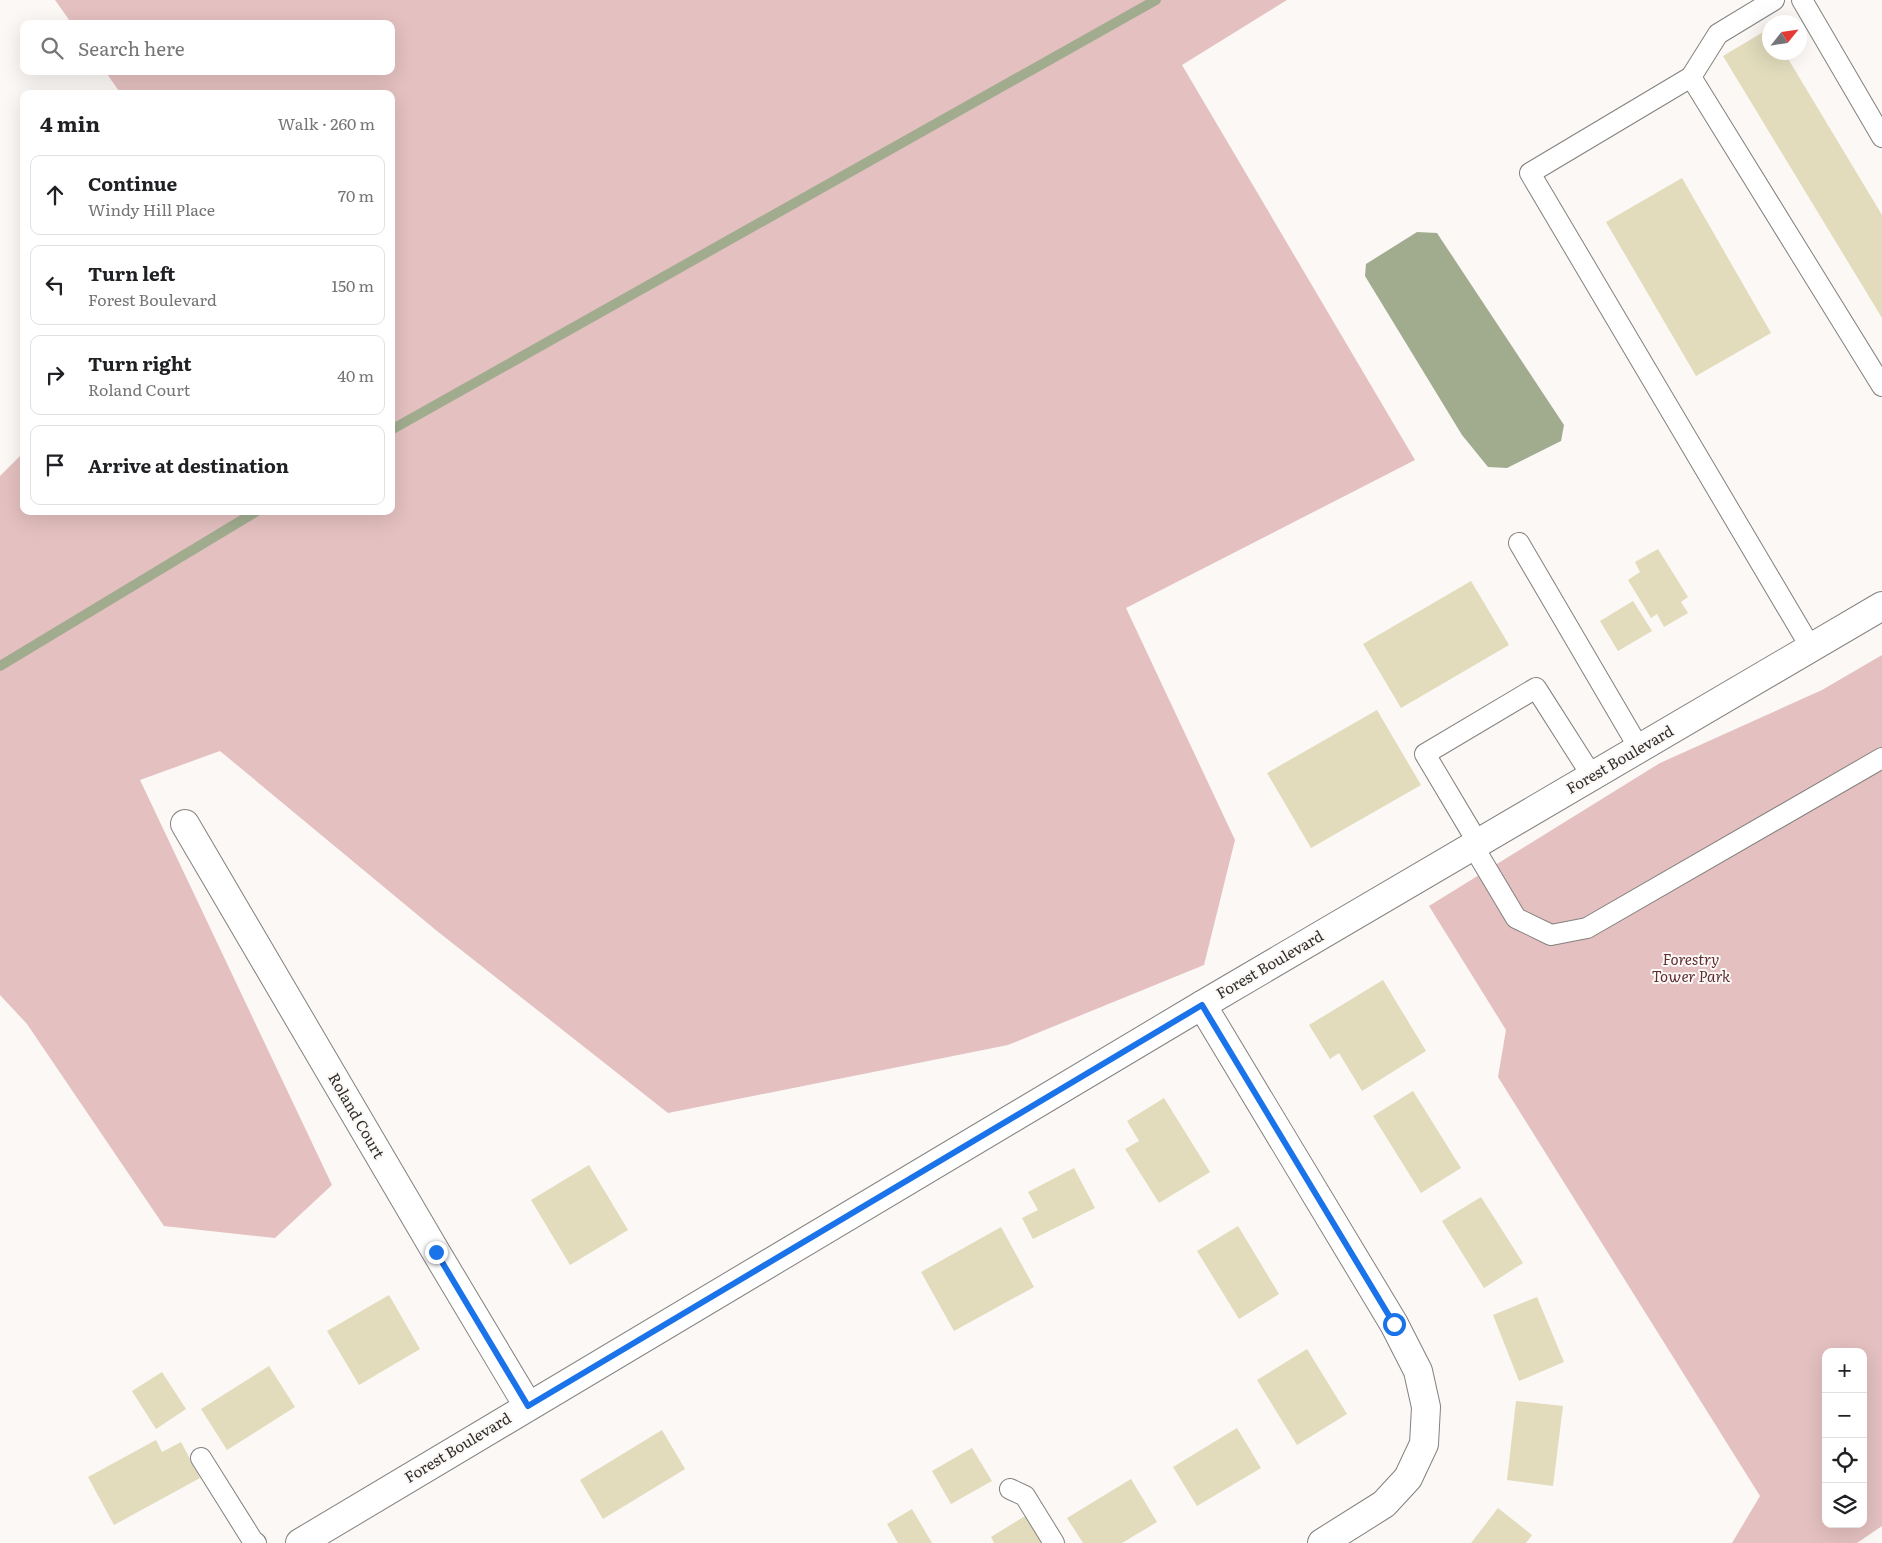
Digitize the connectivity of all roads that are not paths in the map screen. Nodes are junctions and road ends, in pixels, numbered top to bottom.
1 (1774, 0) edge
2 (1802, 0) edge
3 (1691, 77) junction
4 (1882, 137) edge
5 (1882, 386) edge
6 (1519, 543) dead end
7 (1882, 606) edge
8 (1811, 648) junction
9 (1639, 748) junction
10 (1882, 758) edge
11 (1592, 776) junction
12 (185, 824) dead end
13 (1475, 844) junction
14 (1202, 1005) junction
15 (528, 1406) junction
16 (201, 1458) dead end
17 (1010, 1489) dead end
18 (256, 1543) edge
19 (300, 1543) edge
20 (1054, 1543) edge
21 (1322, 1543) edge

1 - 3 lane
2 - 4 lane
3 - 5 lane
3 - 8 lane
6 - 9 lane
7 - 8 street, Forest Boulevard
8 - 9 street, Forest Boulevard
9 - 11 street, Forest Boulevard
10 - 13 lane
11 - 13 street, Forest Boulevard
11 - 13 lane
12 - 15 street, Roland Court
13 - 14 street, Forest Boulevard
14 - 15 street, Forest Boulevard
14 - 21 street
15 - 19 street, Forest Boulevard
16 - 18 lane
17 - 20 lane

